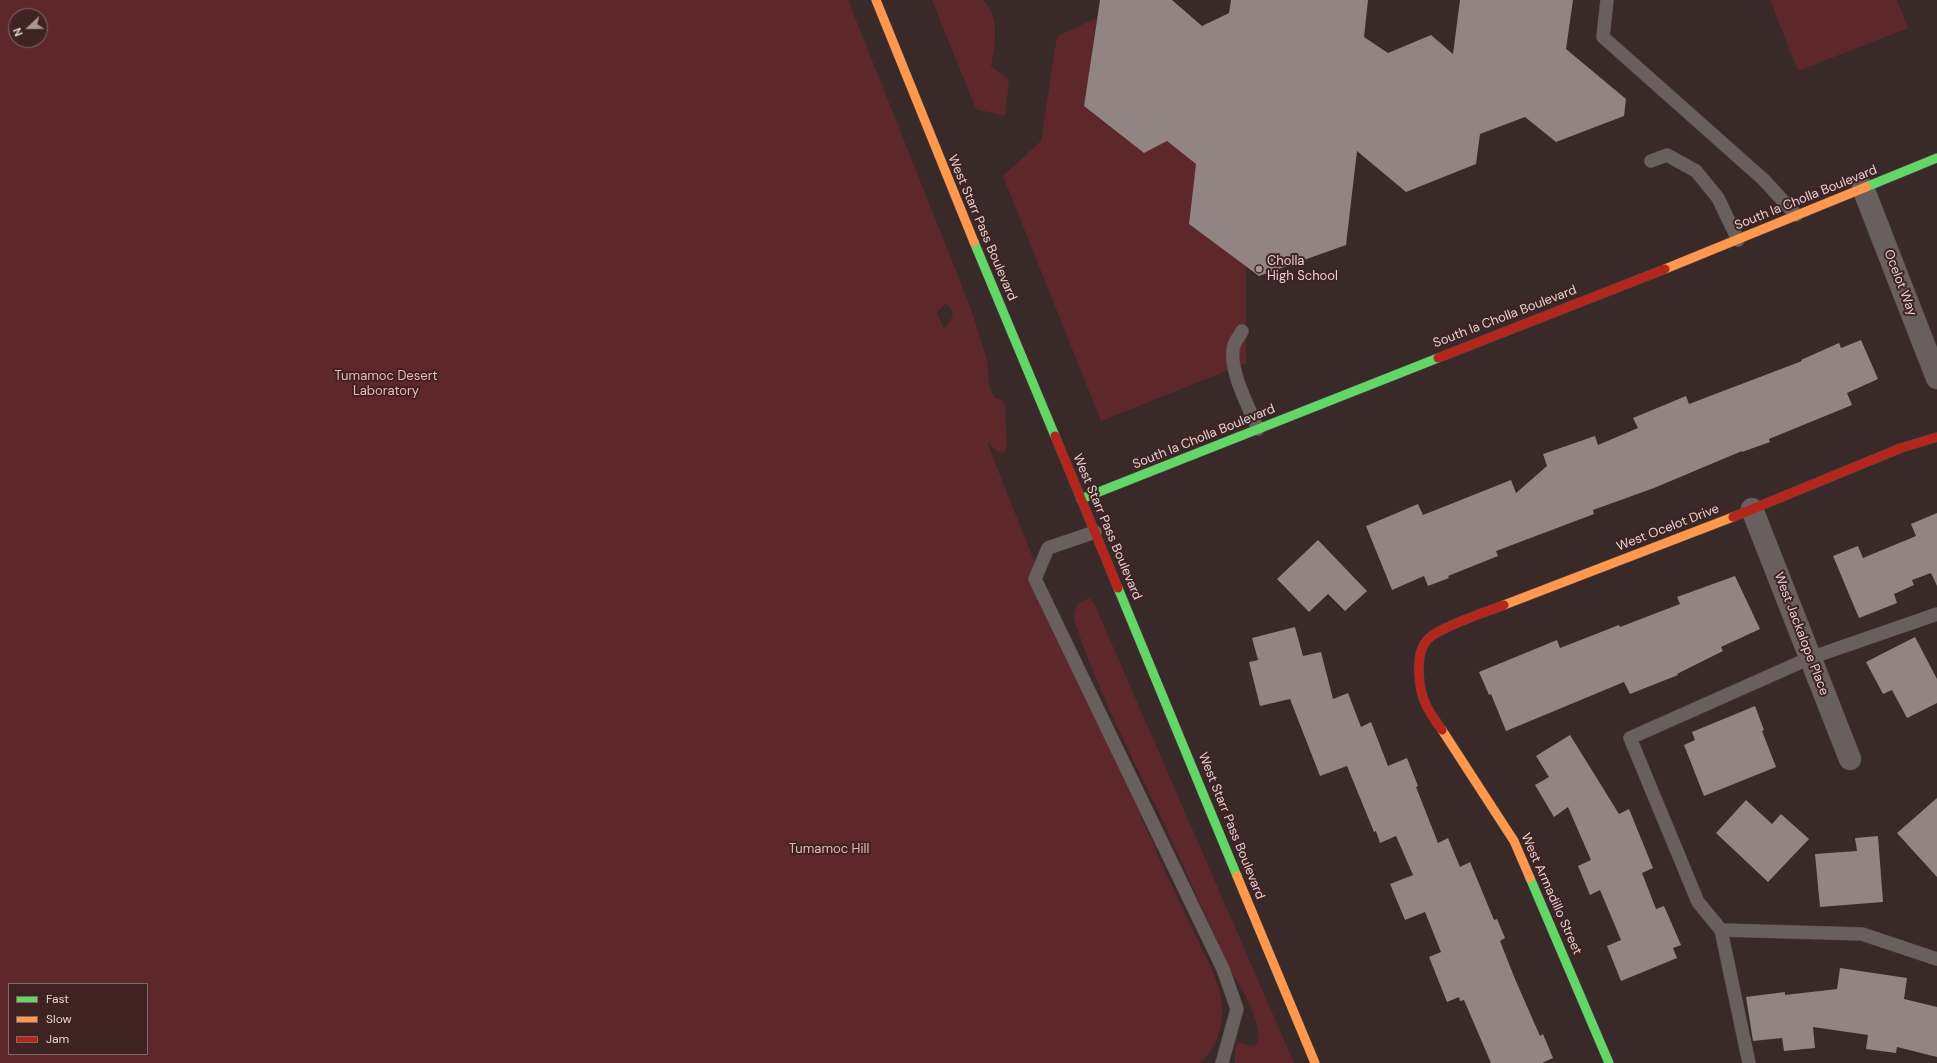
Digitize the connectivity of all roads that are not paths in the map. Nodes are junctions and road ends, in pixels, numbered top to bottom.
1 (876, 0) edge
2 (1607, 0) edge
3 (1937, 158) edge
4 (1651, 161) dead end
5 (1863, 188) junction
6 (1796, 215) junction
7 (1738, 240) junction
8 (1242, 331) dead end
9 (1937, 378) edge
10 (1258, 429) junction
11 (1937, 437) edge
12 (1082, 499) junction
13 (1752, 509) junction
14 (1095, 532) junction
15 (1937, 614) edge
16 (1413, 656) joint
17 (1810, 658) junction
18 (1850, 759) dead end
19 (1721, 930) junction
20 (1937, 959) edge
21 (1222, 1063) edge
22 (1315, 1063) edge
23 (1609, 1063) edge
24 (1749, 1063) edge

1 - 12 main road, West Starr Pass Boulevard
2 - 6 lane
3 - 5 main road, South la Cholla Boulevard
4 - 7 lane
5 - 6 main road, South la Cholla Boulevard
5 - 9 street, Ocelot Way
6 - 7 main road, South la Cholla Boulevard
7 - 10 main road, South la Cholla Boulevard
8 - 10 lane
10 - 12 main road, South la Cholla Boulevard
11 - 13 main road, West Ocelot Drive
12 - 14 main road, West Starr Pass Boulevard
13 - 16 main road, West Ocelot Drive
13 - 17 street, West Jackalope Place
14 - 21 lane
14 - 22 main road, West Starr Pass Boulevard
15 - 17 lane
16 - 23 main road, West Armadillo Street
17 - 18 street, West Jackalope Place
17 - 19 lane
19 - 20 lane
19 - 24 lane

